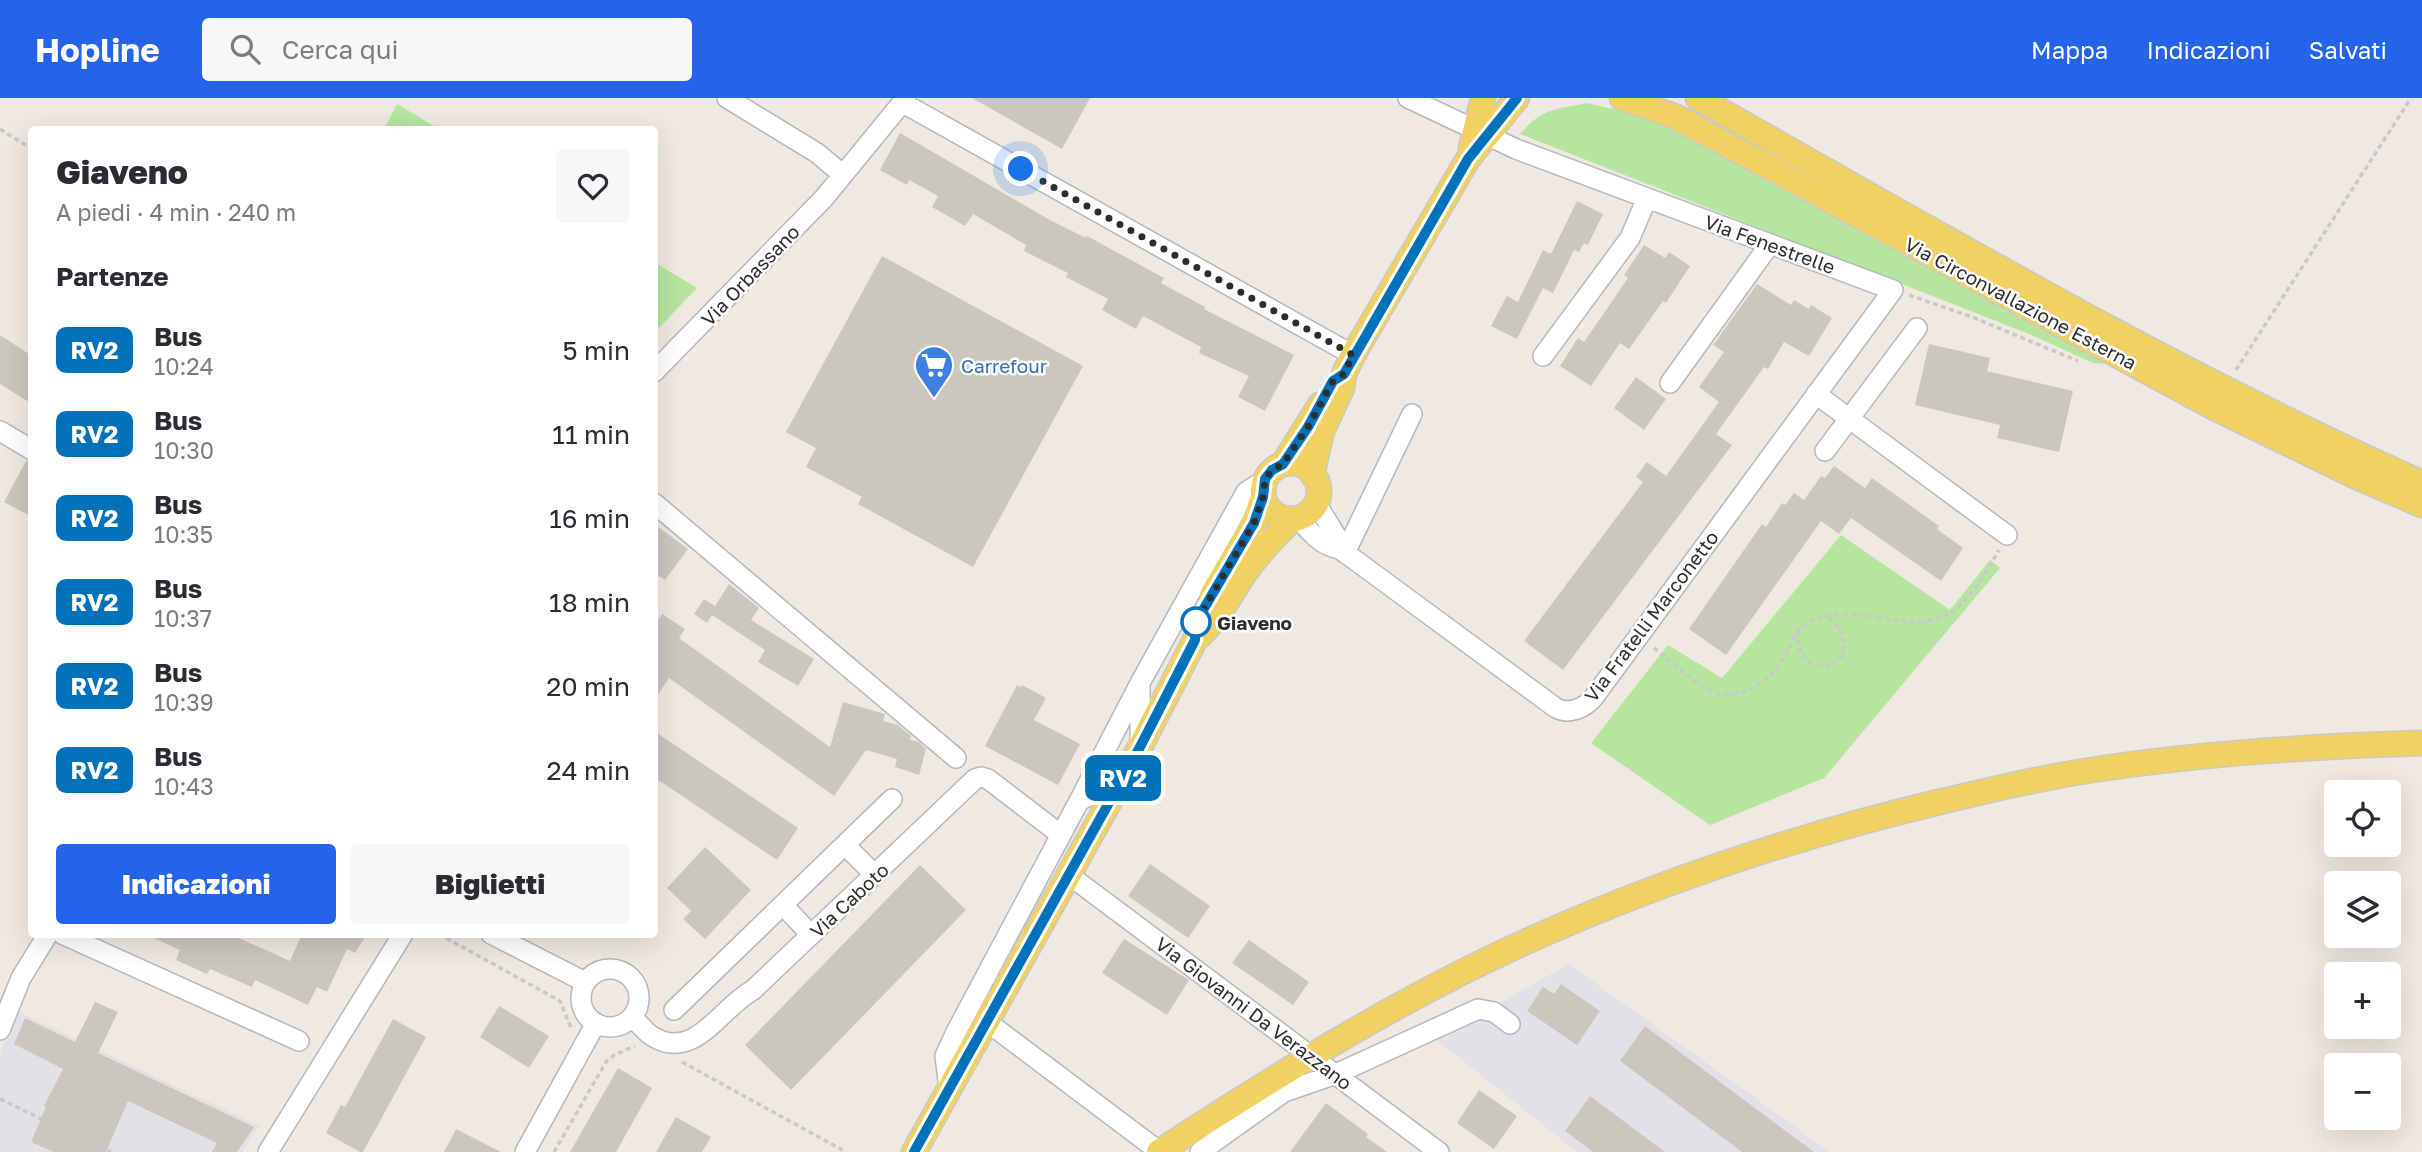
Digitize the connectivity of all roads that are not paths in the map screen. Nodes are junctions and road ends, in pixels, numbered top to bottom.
1 (727, 98) edge
2 (1408, 98) edge
3 (1483, 98) edge
4 (1517, 98) edge
5 (1622, 98) edge
6 (1698, 98) edge
7 (904, 100) edge
8 (1482, 132) junction
9 (842, 174) junction
10 (1647, 198) junction
11 (1770, 244) junction
12 (1894, 290) joint
13 (1917, 328) dead end
14 (1543, 356) dead end
15 (1349, 365) junction
16 (658, 368) edge
17 (1670, 383) dead end
18 (1816, 394) junction
19 (1412, 414) dead end
20 (1849, 419) junction
21 (0, 431) edge
22 (28, 448) edge
23 (1825, 451) dead end
24 (1312, 474) junction
25 (1271, 480) junction
26 (2422, 483) edge
27 (2422, 505) edge
28 (658, 506) edge
29 (1302, 514) junction
30 (2007, 535) road end
31 (1342, 551) junction
32 (1195, 640) junction
33 (1140, 683) junction
34 (2422, 743) edge
35 (1140, 747) junction
36 (956, 758) dead end
37 (1121, 780) junction
38 (892, 799) dead end
39 (1079, 801) junction
40 (1061, 835) junction
41 (845, 845) junction
42 (1069, 874) junction
43 (875, 875) junction
44 (783, 905) junction
45 (811, 935) junction
46 (46, 938) edge
47 (71, 938) edge
48 (401, 938) edge
49 (499, 938) edge
50 (585, 982) junction
51 (674, 1010) dead end
52 (632, 1017) junction
53 (986, 1021) junction
54 (596, 1023) junction
55 (1510, 1024) dead end
56 (0, 1030) edge
57 (299, 1041) dead end
58 (1311, 1056) junction
59 (1336, 1074) junction
60 (948, 1089) junction
61 (268, 1152) edge
62 (525, 1152) edge
63 (914, 1152) edge
64 (1160, 1152) edge
65 (1200, 1152) edge
66 (1439, 1152) edge

1 - 9 street
2 - 8 street, Via Fenestrelle
3 - 8 main road
4 - 8 main road
5 - 27 main road, Via Circonvallazione Esterna
6 - 26 main road, Via Circonvallazione Esterna
7 - 9 street, Via Orbassano
7 - 15 street
8 - 10 street, Via Fenestrelle
8 - 15 main road
9 - 16 street, Via Orbassano
10 - 11 street, Via Fenestrelle
10 - 14 street
11 - 12 street, Via Fenestrelle
11 - 17 street
12 - 18 street, Via Fratelli Marconetto
13 - 20 street
15 - 24 main road
15 - 25 main road
18 - 20 street
18 - 31 street, Via Fratelli Marconetto
19 - 31 street
20 - 23 street
20 - 30 street
21 - 22 street
24 - 25 main road
24 - 29 main road
25 - 29 main road
25 - 32 main road
25 - 33 street
28 - 36 street
29 - 31 street, Via Fratelli Marconetto
29 - 32 main road
32 - 35 main road
33 - 35 street
33 - 39 street
34 - 58 main road
35 - 37 main road
37 - 39 street
37 - 42 main road
38 - 41 street
39 - 40 street
40 - 43 street, Via Caboto
40 - 60 street
41 - 43 street
41 - 44 street
42 - 53 main road
42 - 58 street, Via Giovanni Da Verazzano
43 - 45 street, Via Caboto
44 - 45 street
44 - 51 street
45 - 52 street, Via Caboto
46 - 56 street
47 - 57 street
48 - 61 street
49 - 50 street
50 - 52 street
50 - 54 street
52 - 54 street
53 - 60 main road
53 - 64 street
54 - 62 street
55 - 59 street
58 - 59 street, Via Giovanni Da Verazzano
58 - 64 main road
59 - 65 street
59 - 66 street, Via Giovanni Da Verazzano
60 - 63 main road

